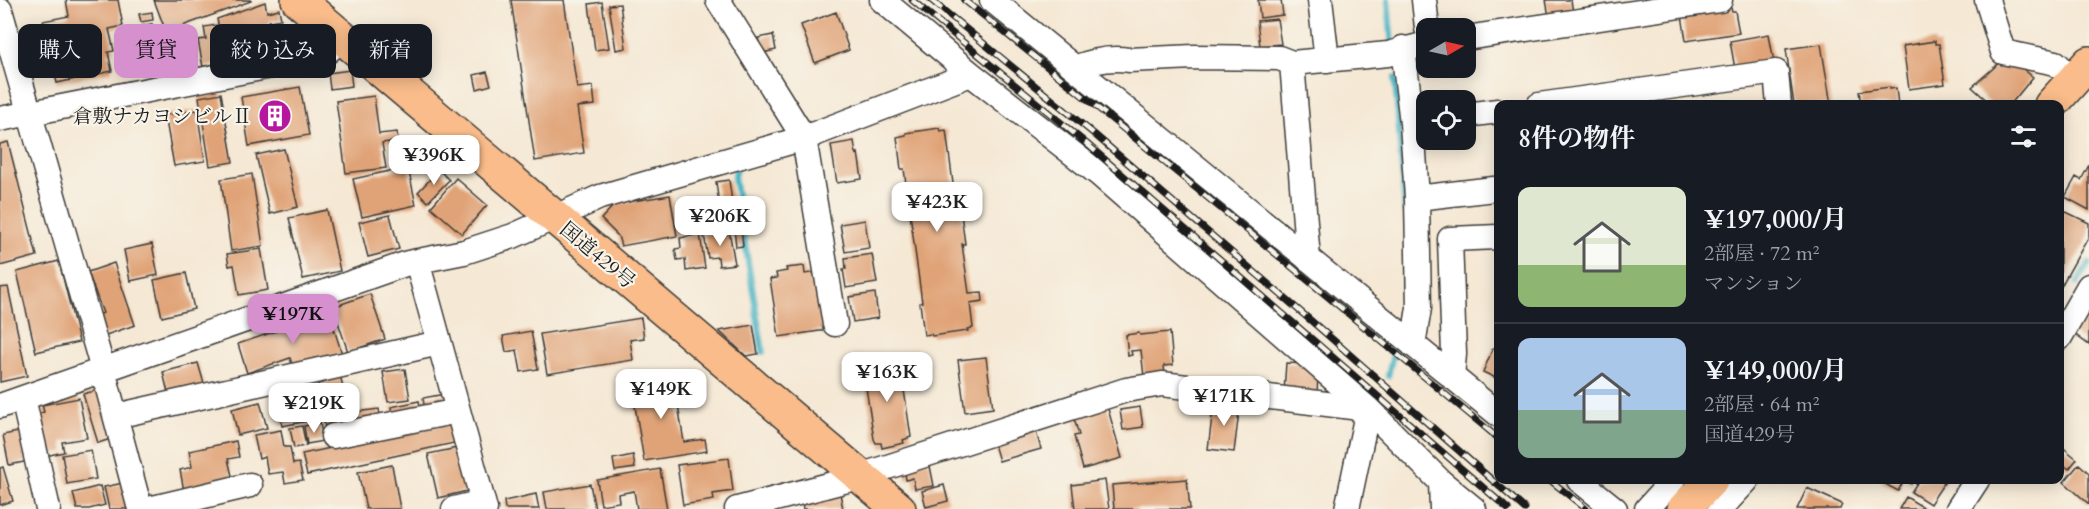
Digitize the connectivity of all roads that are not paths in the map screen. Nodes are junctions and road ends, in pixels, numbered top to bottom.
1 (298, 0) edge
2 (718, 0) edge
3 (882, 0) edge
4 (992, 0) edge
5 (1320, 0) edge
6 (1424, 0) edge
7 (1720, 0) edge
8 (1987, 0) edge
9 (0, 10) edge
10 (1426, 18) edge
11 (1476, 37) edge
12 (343, 38) junction
13 (1404, 49) edge
14 (1327, 60) junction
15 (1292, 63) junction
16 (1075, 68) junction
17 (2081, 72) edge
18 (971, 74) junction
19 (1575, 100) edge
20 (1779, 100) edge
21 (2056, 100) edge
22 (1416, 107) edge
23 (1494, 112) edge
24 (30, 113) junction
25 (1476, 114) edge
26 (0, 119) edge
27 (804, 138) junction
28 (1418, 150) edge
29 (1494, 189) dead end
30 (1417, 198) junction
31 (555, 218) junction
32 (1494, 237) edge
33 (1308, 259) junction
34 (417, 261) junction
35 (2089, 286) edge
36 (835, 324) dead end
37 (2064, 330) edge
38 (439, 343) junction
39 (1413, 345) junction
40 (103, 370) junction
41 (1452, 377) junction
42 (23, 398) junction
43 (0, 406) edge
44 (1368, 409) junction
45 (458, 411) junction
46 (1494, 411) edge
47 (116, 416) junction
48 (333, 436) dead end
49 (859, 475) junction
50 (1441, 482) junction
51 (1584, 484) edge
52 (1669, 484) edge
53 (1707, 484) edge
54 (1743, 484) edge
55 (1974, 484) edge
56 (250, 485) dead end
57 (484, 506) edge
58 (48, 509) edge
59 (140, 509) edge
60 (149, 509) edge
61 (454, 509) edge
62 (738, 509) edge
63 (900, 509) edge
64 (1347, 509) edge
65 (1442, 509) edge
66 (1474, 509) edge
67 (1615, 509) edge
68 (1647, 509) edge
69 (1684, 509) edge
70 (1720, 509) edge
71 (1958, 509) edge

1 - 12 highway, 国道429号
2 - 27 street
3 - 18 street
4 - 16 street
5 - 14 street
6 - 10 street
7 - 11 street
8 - 17 street
9 - 24 street
12 - 24 street
12 - 31 highway, 国道429号
13 - 14 street
13 - 22 street
14 - 15 street
15 - 16 street
15 - 33 street
16 - 33 street
17 - 21 highway
18 - 27 street
18 - 44 street
19 - 20 street
23 - 25 street
24 - 26 street
24 - 40 street
27 - 31 street
27 - 36 street
28 - 30 street
29 - 30 street
30 - 39 street
31 - 34 street
31 - 49 highway, 国道429号
32 - 41 street
33 - 39 street
34 - 38 street
34 - 40 street
35 - 37 street
38 - 45 street
38 - 47 street
39 - 41 street
40 - 42 street
40 - 47 street
41 - 46 street
42 - 43 street
42 - 58 street
44 - 49 street
44 - 50 street
44 - 64 street
45 - 48 street
45 - 57 street
47 - 59 street
49 - 62 street
49 - 63 highway, 国道429号
50 - 65 street
50 - 66 street
51 - 67 street
52 - 68 street
53 - 69 highway
54 - 70 street
55 - 71 street
56 - 60 street
57 - 61 street

